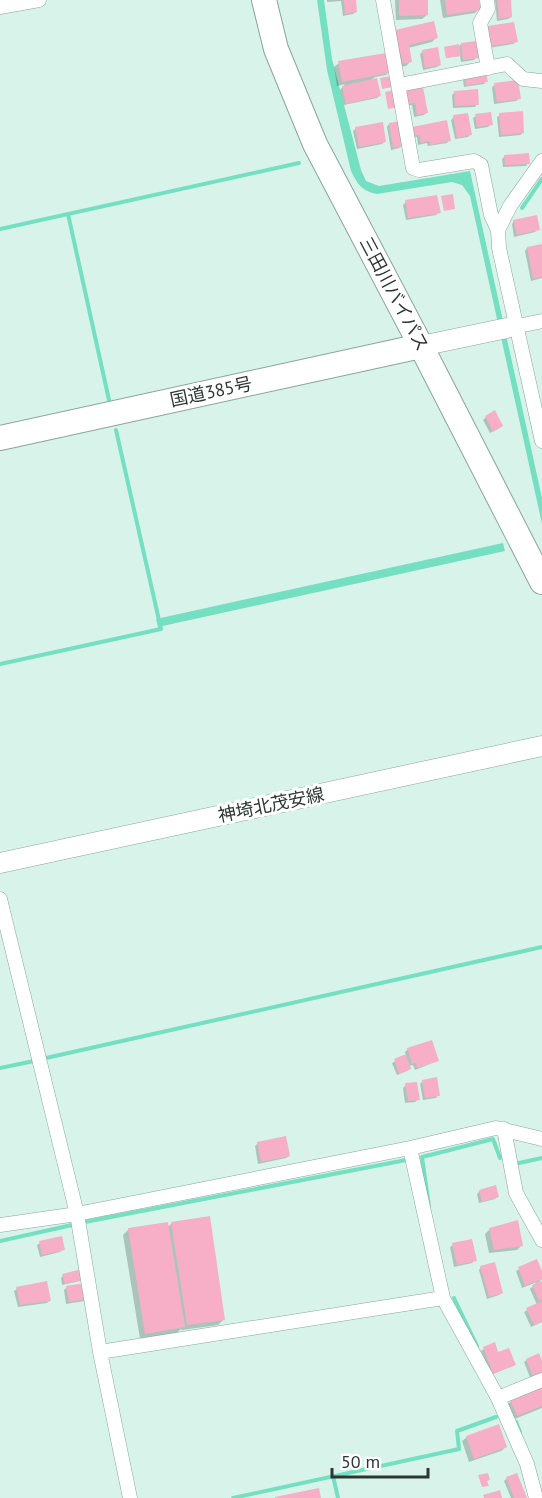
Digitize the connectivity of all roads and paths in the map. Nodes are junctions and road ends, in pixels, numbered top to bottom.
1 (39, 0) edge
2 (264, 0) edge
3 (383, 0) edge
4 (487, 0) edge
5 (0, 7) edge
6 (488, 68) junction
7 (542, 81) edge
8 (399, 85) junction
9 (542, 162) edge
10 (498, 230) junction
11 (542, 321) edge
12 (506, 328) junction
13 (422, 346) junction
14 (0, 438) edge
15 (542, 441) edge
16 (542, 582) edge
17 (542, 746) edge
18 (0, 863) edge
19 (0, 899) edge
20 (504, 1129) junction
21 (542, 1139) edge
22 (410, 1148) junction
23 (77, 1214) junction
24 (0, 1225) edge
25 (542, 1240) edge
26 (443, 1298) junction
27 (100, 1352) junction
28 (542, 1380) edge
29 (498, 1398) junction
30 (130, 1498) edge
31 (536, 1498) edge

1 - 5 street
2 - 13 highway, 三田川バイパス
3 - 8 street
4 - 6 street
6 - 7 street
6 - 8 street
8 - 10 street
9 - 10 street
10 - 12 street
11 - 12 street
12 - 13 main road
12 - 15 street
13 - 14 highway, 国道385号
13 - 16 highway, 三田川バイパス
17 - 18 main road, 神埼北茂安線
19 - 23 street
20 - 21 street
20 - 22 street
20 - 25 street
22 - 23 street
22 - 26 street
23 - 24 street
23 - 27 street
26 - 27 street
26 - 29 street
27 - 30 street
28 - 29 street
29 - 31 street

